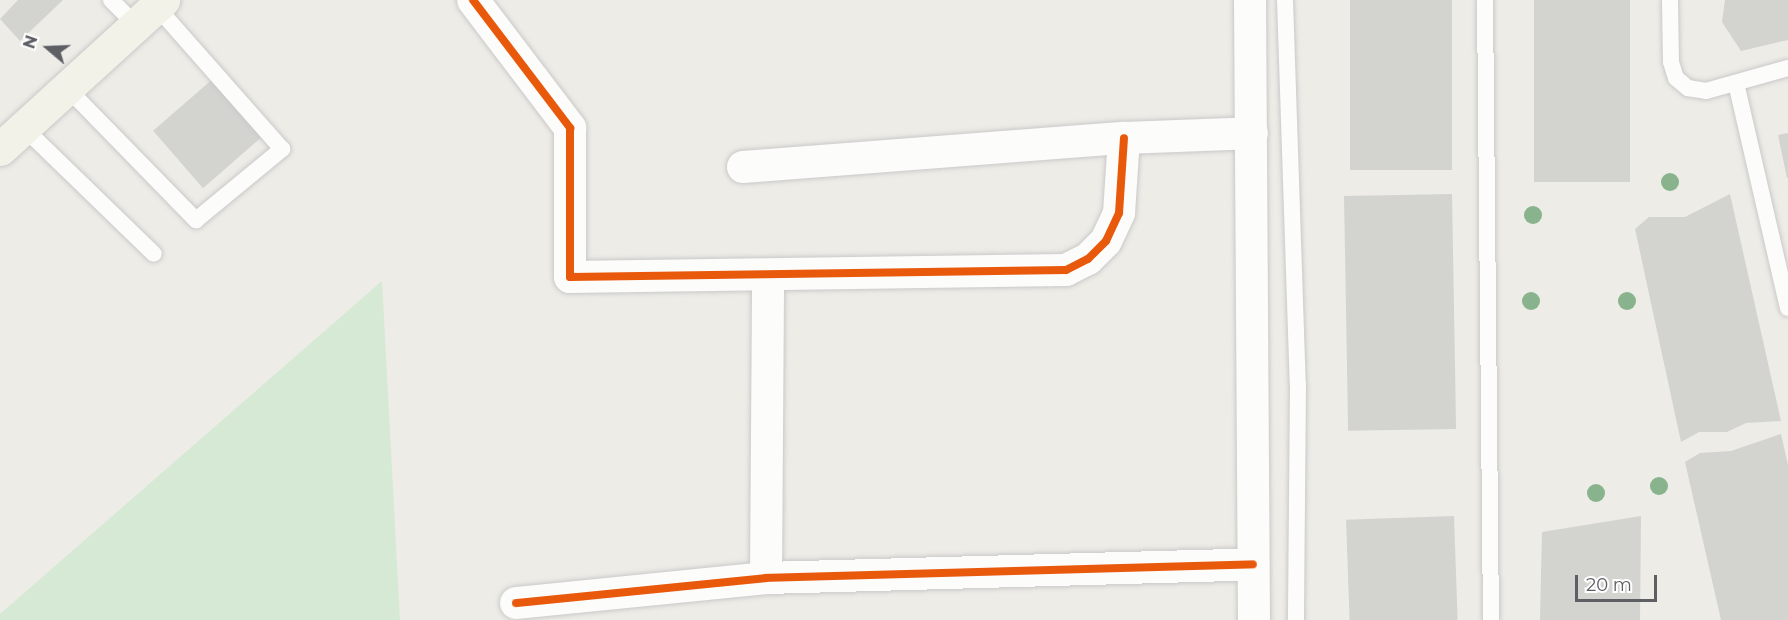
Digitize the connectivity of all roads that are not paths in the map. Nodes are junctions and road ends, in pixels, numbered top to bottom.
1 (111, 0) edge
2 (473, 0) edge
3 (1250, 0) edge
4 (1285, 0) edge
5 (1485, 0) edge
6 (1670, 0) edge
7 (152, 10) edge
8 (1788, 68) edge
9 (1736, 83) junction
10 (67, 88) junction
11 (1252, 133) junction
12 (12, 138) edge
13 (1124, 138) junction
14 (743, 167) dead end
15 (154, 254) dead end
16 (768, 277) junction
17 (1788, 308) edge
18 (1253, 564) junction
19 (766, 578) junction
20 (516, 603) dead end
21 (1254, 620) edge
22 (1296, 620) edge
23 (1491, 620) edge

1 - 7 lane
2 - 16 street
3 - 11 street
4 - 22 lane
5 - 23 lane
6 - 9 lane
7 - 10 main road
7 - 10 lane
8 - 9 lane
9 - 17 lane
10 - 12 main road
11 - 13 street
11 - 18 street
12 - 15 lane
13 - 14 street
13 - 16 street
16 - 19 street
18 - 19 street
18 - 21 street
19 - 20 street

